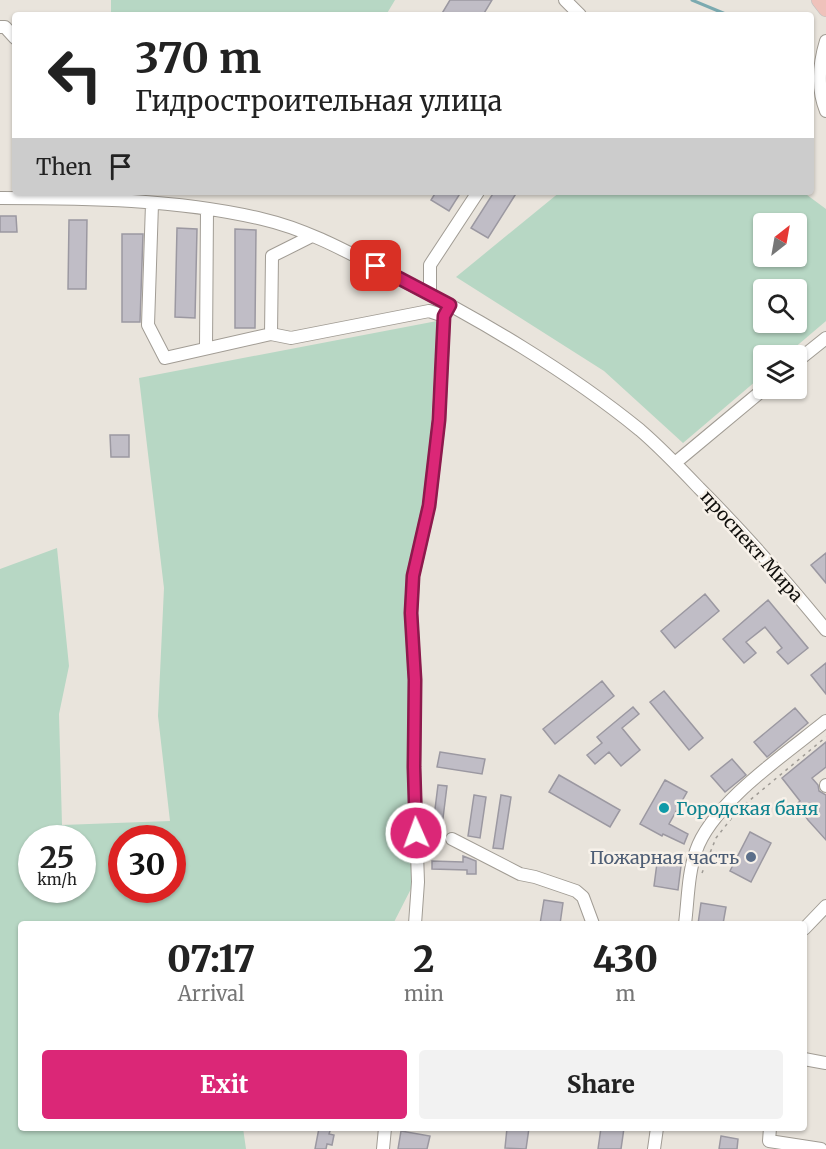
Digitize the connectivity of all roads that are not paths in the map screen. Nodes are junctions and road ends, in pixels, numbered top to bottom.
1 (565, 0) edge
2 (819, 0) edge
3 (826, 9) edge
4 (577, 12) edge
5 (0, 27) edge
6 (12, 35) edge
7 (826, 41) edge
8 (816, 86) edge
9 (826, 111) edge
10 (476, 195) edge
11 (0, 198) edge
12 (152, 204) junction
13 (207, 210) junction
14 (312, 236) junction
15 (430, 294) junction
16 (447, 310) junction
17 (271, 334) junction
18 (826, 338) edge
19 (206, 348) junction
20 (807, 354) edge
21 (753, 398) edge
22 (675, 463) junction
23 (826, 630) edge
24 (826, 721) edge
25 (452, 838) dead end
26 (826, 906) edge
27 (416, 921) edge
28 (592, 921) edge
29 (685, 921) edge
30 (807, 926) edge
31 (807, 1060) edge
32 (826, 1063) edge
33 (385, 1131) edge
34 (657, 1131) edge
35 (770, 1131) edge
36 (383, 1149) edge
37 (654, 1149) edge
38 (820, 1149) edge

1 - 4 street
2 - 3 main road
5 - 6 street
7 - 8 street
8 - 9 street
10 - 15 street
11 - 12 street, проспект Мира
12 - 13 street, проспект Мира
12 - 19 street
13 - 14 street, проспект Мира
13 - 19 street
14 - 15 street, проспект Мира
14 - 17 street
15 - 16 street, проспект Мира
16 - 17 street
16 - 22 street, проспект Мира
16 - 27 street
17 - 19 street
18 - 20 street
21 - 22 street
22 - 23 street, проспект Мира
24 - 29 street
25 - 28 street
26 - 30 street
31 - 32 street
33 - 36 street
34 - 37 street
35 - 38 street

